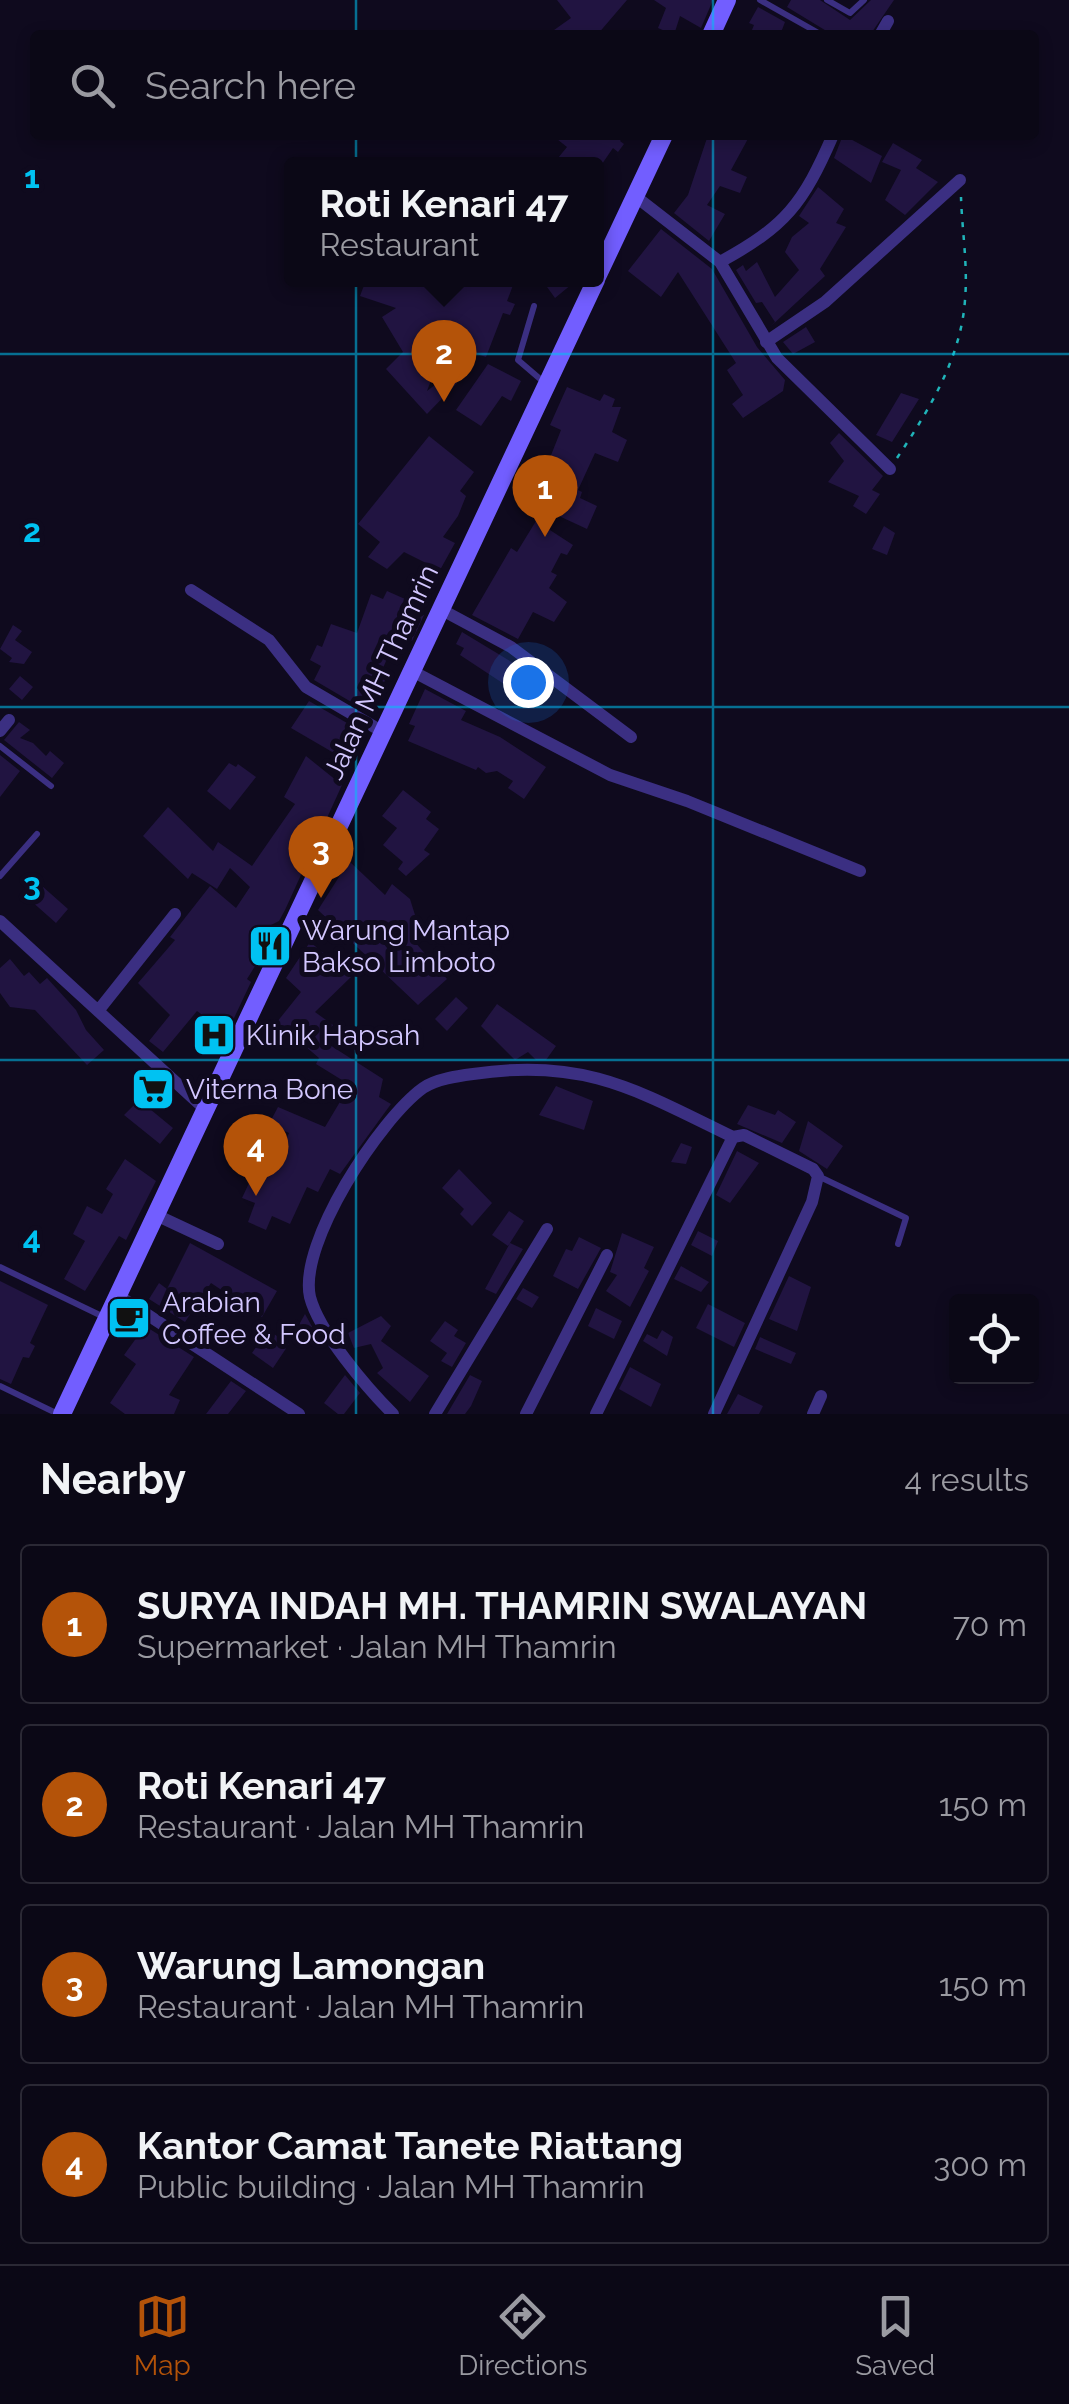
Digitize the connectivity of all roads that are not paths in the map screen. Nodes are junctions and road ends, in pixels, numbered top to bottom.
1 (727, 0) edge
2 (760, 0) edge
3 (827, 0) edge
4 (864, 0) edge
5 (888, 21) dead end
6 (713, 30) edge
7 (813, 30) edge
8 (883, 30) edge
9 (662, 140) edge
10 (831, 140) edge
11 (960, 180) road end
12 (635, 196) junction
13 (604, 262) edge
14 (720, 262) junction
15 (592, 287) edge
16 (534, 306) dead end
17 (766, 342) junction
18 (548, 384) junction
19 (890, 469) road end
20 (191, 590) dead end
21 (442, 610) junction
22 (412, 671) junction
23 (382, 732) junction
24 (631, 737) dead end
25 (0, 746) edge
26 (51, 786) dead end
27 (37, 834) dead end
28 (860, 871) dead end
29 (0, 876) edge
30 (176, 914) dead end
31 (0, 921) edge
32 (98, 1011) junction
33 (206, 1110) junction
34 (733, 1137) junction
35 (818, 1176) junction
36 (156, 1215) junction
37 (547, 1228) dead end
38 (218, 1244) dead end
39 (898, 1244) dead end
40 (607, 1255) dead end
41 (0, 1267) edge
42 (119, 1296) junction
43 (107, 1319) junction
44 (0, 1386) edge
45 (821, 1396) dead end
46 (62, 1414) edge
47 (299, 1414) edge
48 (393, 1414) edge
49 (436, 1414) edge
50 (526, 1414) edge
51 (596, 1414) edge
52 (714, 1414) edge
53 (813, 1414) edge

1 - 6 main road
2 - 7 lane
3 - 4 lane
5 - 8 street
9 - 12 main road, Jalan MH Thamrin
10 - 14 street
11 - 17 street
12 - 13 main road, Jalan MH Thamrin
12 - 14 street
14 - 17 street
15 - 18 main road, Jalan MH Thamrin
16 - 18 lane
17 - 19 street
18 - 21 main road, Jalan MH Thamrin
20 - 23 street
21 - 22 main road, Jalan MH Thamrin
21 - 24 street
22 - 23 main road, Jalan MH Thamrin
22 - 28 street
23 - 33 main road, Jalan MH Thamrin
25 - 26 lane
27 - 29 lane
30 - 32 street
31 - 32 street
32 - 33 street
33 - 36 main road, Jalan MH Thamrin
34 - 35 street
34 - 48 street
34 - 51 street
35 - 39 lane
35 - 52 street
36 - 38 street
36 - 42 main road, Jalan MH Thamrin
37 - 49 street
40 - 50 street
41 - 43 lane
42 - 43 main road, Jalan MH Thamrin
42 - 47 street
43 - 46 main road, Jalan MH Thamrin
44 - 46 lane
45 - 53 street

